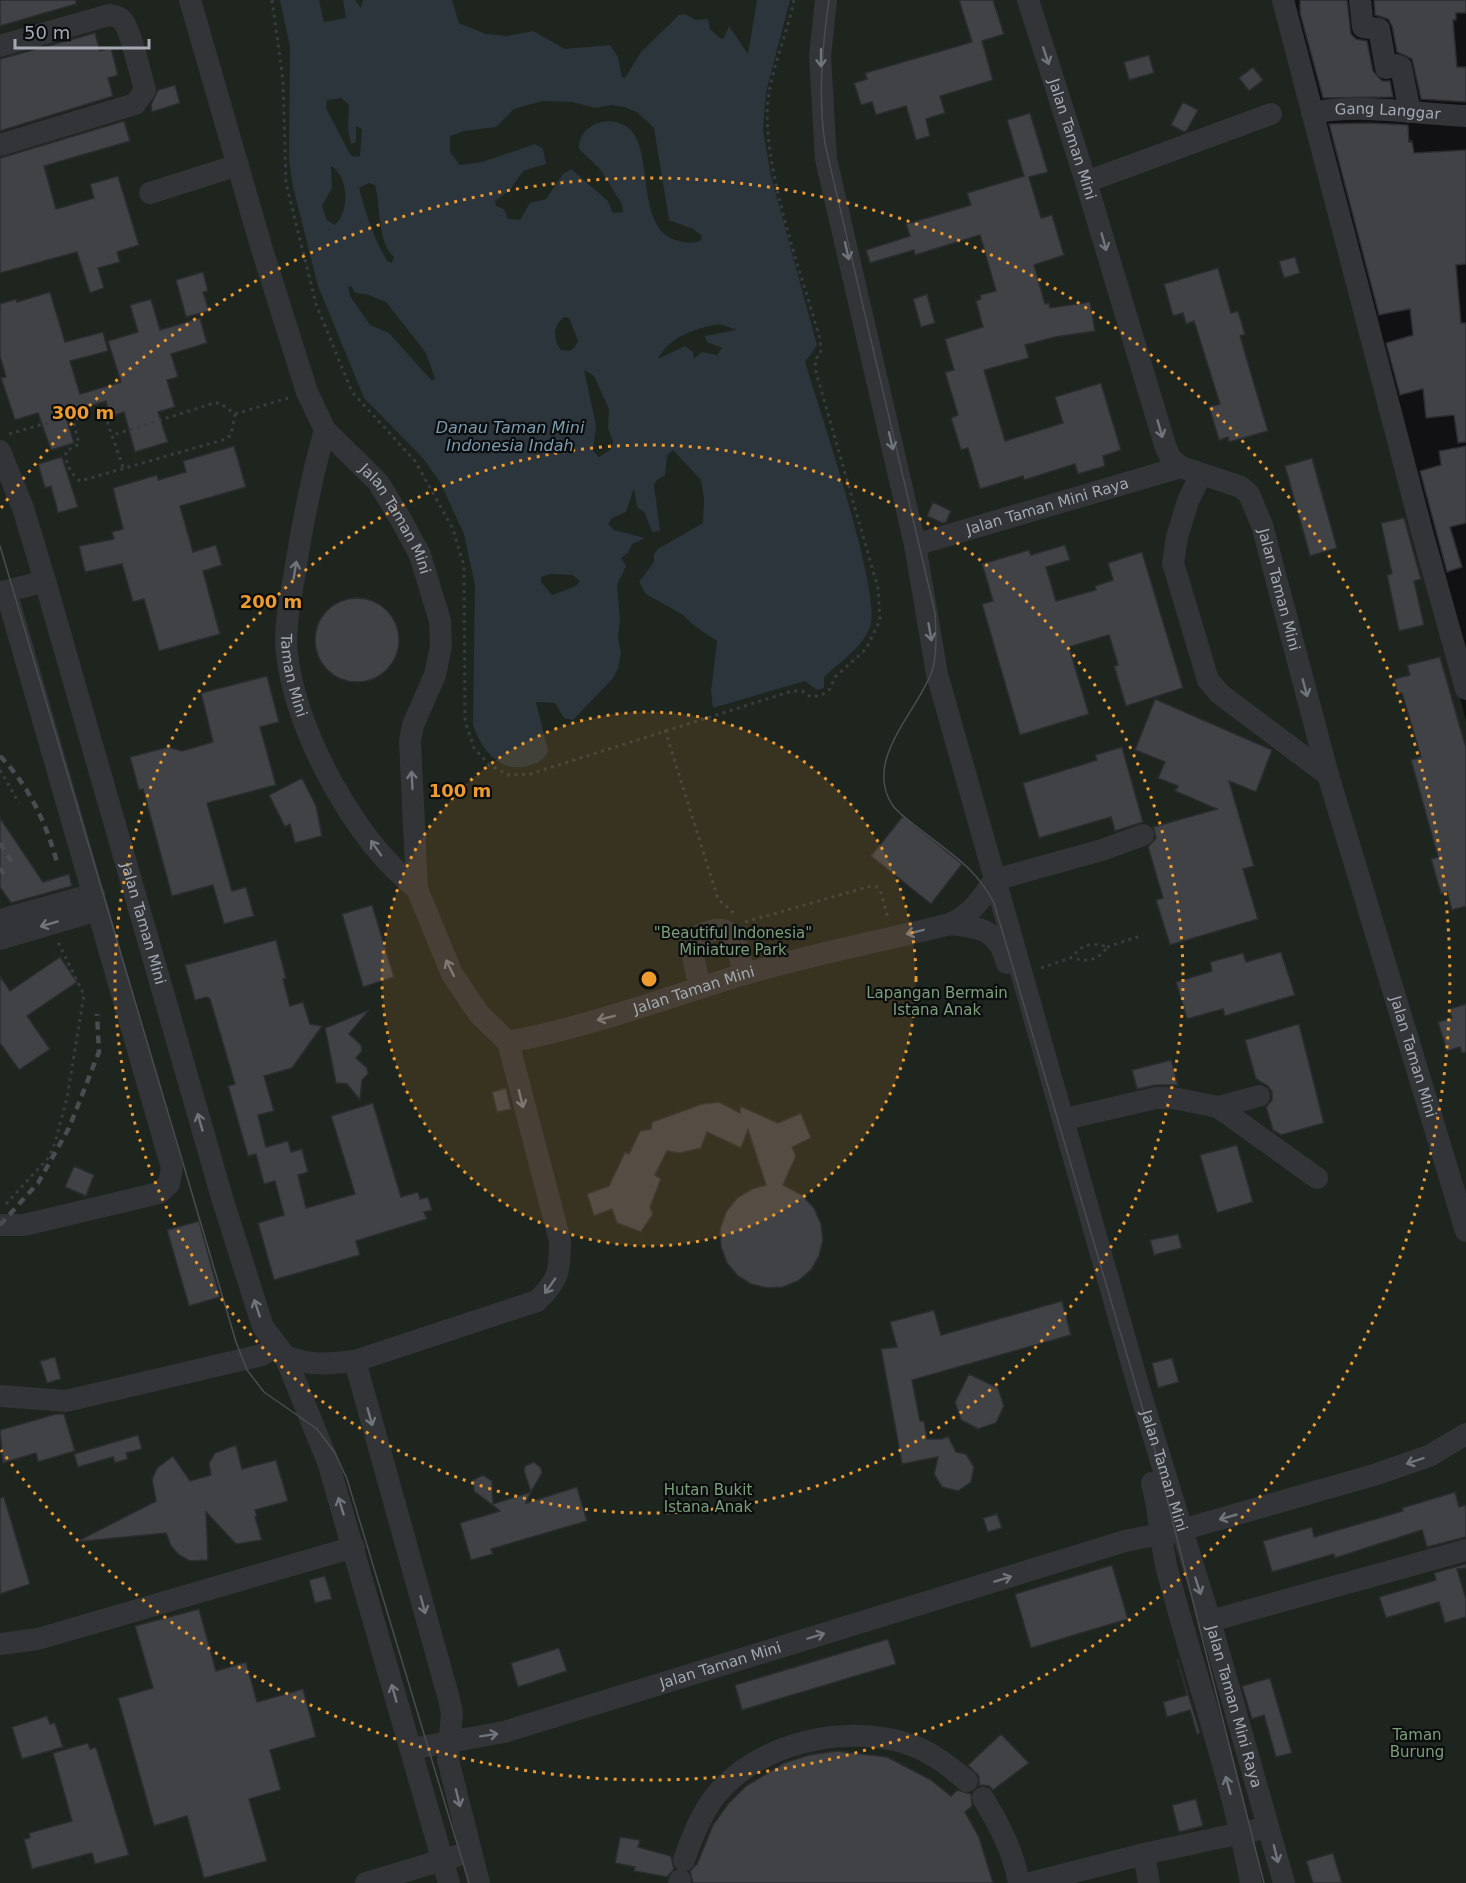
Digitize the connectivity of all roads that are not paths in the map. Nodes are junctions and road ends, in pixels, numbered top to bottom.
1 (190, 0) edge
2 (826, 0) edge
3 (1028, 0) edge
4 (1283, 0) edge
5 (1360, 0) edge
6 (0, 46) edge
7 (1410, 112) junction
8 (1312, 113) junction
9 (1271, 114) dead end
10 (1466, 116) edge
11 (0, 145) edge
12 (238, 165) junction
13 (1086, 182) junction
14 (150, 193) dead end
15 (325, 430) junction
16 (0, 451) edge
17 (1191, 470) junction
18 (915, 545) junction
19 (45, 581) junction
20 (3, 592) edge
21 (1466, 689) edge
22 (1328, 775) junction
23 (1143, 835) dead end
24 (994, 880) junction
25 (417, 889) junction
26 (96, 902) junction
27 (950, 924) junction
28 (7, 927) edge
29 (744, 974) junction
30 (700, 988) junction
31 (508, 1041) junction
32 (1259, 1096) dead end
33 (1218, 1107) junction
34 (1065, 1119) junction
35 (1317, 1178) dead end
36 (0, 1225) edge
37 (1466, 1231) edge
38 (280, 1351) junction
39 (355, 1361) junction
40 (0, 1396) edge
41 (1466, 1434) edge
42 (1172, 1532) junction
43 (354, 1547) junction
44 (1466, 1550) edge
45 (1210, 1621) junction
46 (0, 1644) edge
47 (449, 1741) junction
48 (411, 1749) junction
49 (967, 1781) dead end
50 (983, 1798) dead end
51 (1270, 1827) junction
52 (1242, 1833) junction
53 (470, 1851) junction
54 (1144, 1854) junction
55 (681, 1874) edge
56 (445, 1877) edge
57 (478, 1878) edge
58 (366, 1883) edge
59 (1019, 1883) edge
60 (1031, 1883) edge
61 (1149, 1883) edge
62 (1251, 1883) edge
63 (1284, 1883) edge

1 - 12 street, Jalan Taman Mini
2 -> 18 street, Jalan Taman Mini
3 -> 13 street, Jalan Taman Mini
4 - 8 street
5 - 7 street
6 - 11 street
7 - 8 street, Gang Langgar
7 - 10 street, Gang Langgar
8 - 21 street
9 - 13 street
12 - 14 street
12 - 15 street, Jalan Taman Mini
13 -> 17 street, Jalan Taman Mini
25 -> 15 street, Jalan Taman Mini
25 -> 15 street, Taman Mini
16 - 19 street, Jalan Taman Mini
17 - 18 street, Jalan Taman Mini Raya
17 -> 22 street, Jalan Taman Mini
17 - 22 street
18 -> 24 street, Jalan Taman Mini
19 - 20 street
38 -> 19 street, Jalan Taman Mini
20 - 26 street
22 - 37 street, Jalan Taman Mini
23 - 24 street
24 - 27 street, Jalan Taman Mini
24 - 34 street, Jalan Taman Mini
31 -> 25 street, Jalan Taman Mini
26 - 28 street
26 -> 28 street
26 - 36 street
27 -> 29 street, Jalan Taman Mini
27 - 42 street, Jalan Taman Mini
29 - 30 street, Jalan Taman Mini
29 - 30 street
30 -> 31 street, Jalan Taman Mini
31 -> 39 street
32 - 33 street
33 - 34 street
33 - 35 street
34 - 42 street, Jalan Taman Mini
38 - 39 street
38 - 40 street
43 -> 38 street, Jalan Taman Mini
39 -> 47 street
41 -> 42 street, Jalan Taman Mini
42 -> 45 street, Jalan Taman Mini Raya
47 -> 42 street, Jalan Taman Mini
52 -> 42 street, Jalan Taman Mini
43 - 46 street
48 -> 43 street, Jalan Taman Mini
44 - 45 street
45 - 51 street, Jalan Taman Mini Raya
47 - 48 street, Jalan Taman Mini
47 -> 53 street
48 - 56 street
49 - 55 street
50 - 59 street
51 - 52 street
51 -> 63 street, Jalan Taman Mini Raya
52 - 54 street
52 - 62 street, Jalan Taman Mini
53 - 56 street
53 - 57 street
54 - 60 street
54 - 61 street
56 - 57 street
56 - 58 street

